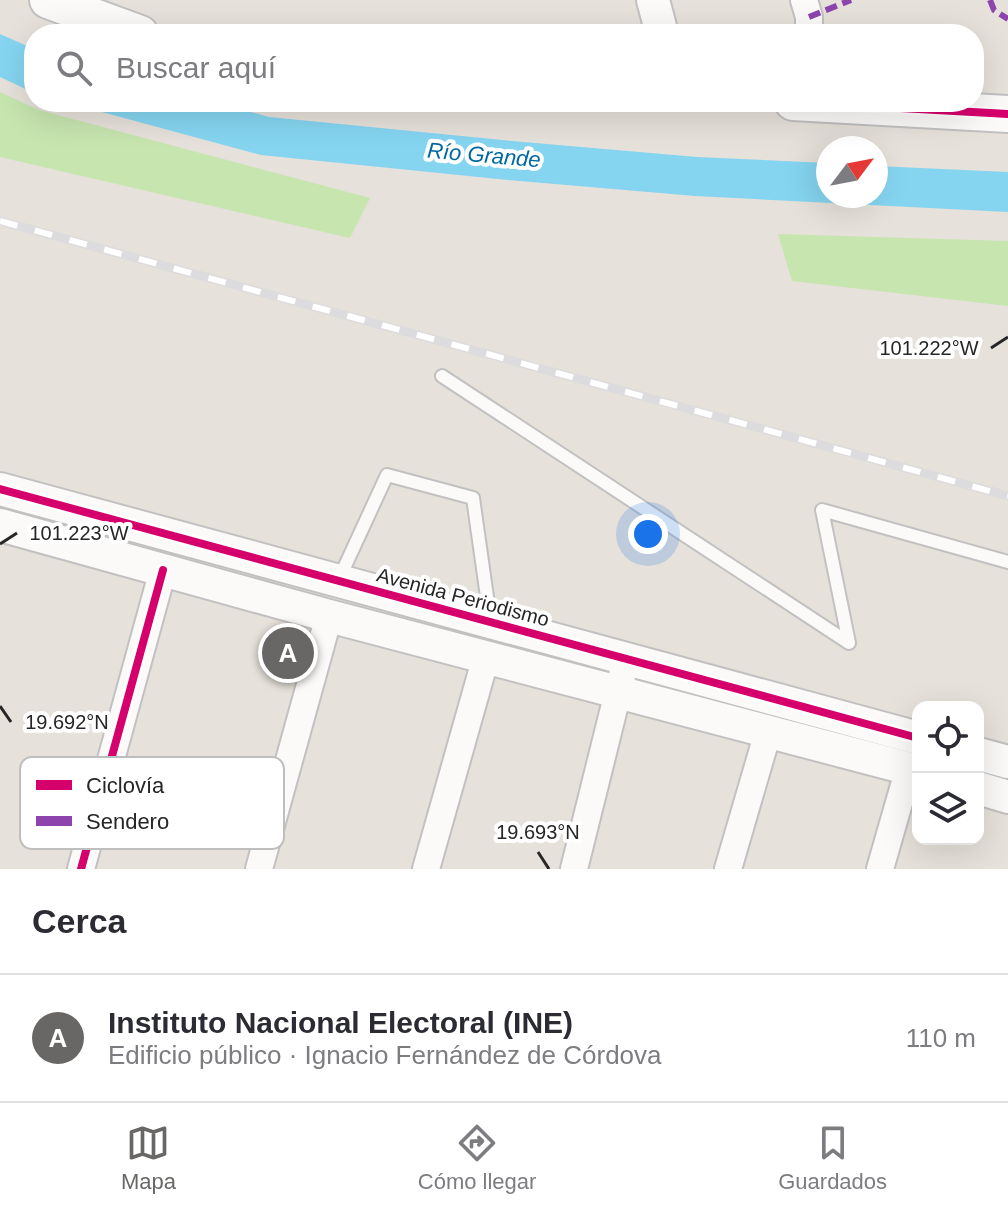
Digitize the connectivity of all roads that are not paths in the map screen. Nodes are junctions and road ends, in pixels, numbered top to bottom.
1 (48, 0) edge
2 (653, 0) edge
3 (804, 0) edge
4 (113, 24) edge
5 (659, 24) edge
6 (809, 24) edge
7 (972, 112) edge
8 (1008, 114) edge
9 (442, 376) dead end
10 (0, 489) edge
11 (0, 525) edge
12 (1008, 562) edge
13 (163, 570) junction
14 (339, 579) junction
15 (329, 616) junction
16 (491, 622) junction
17 (486, 657) junction
18 (626, 660) junction
19 (619, 691) junction
20 (768, 732) junction
21 (912, 736) edge
22 (984, 756) edge
23 (112, 757) edge
24 (1008, 762) edge
25 (912, 770) edge
26 (912, 773) edge
27 (284, 779) edge
28 (984, 790) edge
29 (1008, 797) edge
30 (86, 849) edge
31 (265, 849) edge
32 (81, 869) edge
33 (259, 869) edge
34 (426, 869) edge
35 (574, 869) edge
36 (728, 869) edge
37 (880, 869) edge

1 - 4 main road
2 - 5 street
3 - 6 street
7 - 8 main road
9 - 12 lane
10 - 14 street, Avenida Periodismo
11 - 13 street
13 - 15 street
13 - 23 street
14 - 16 street, Avenida Periodismo
14 - 16 lane
15 - 17 street
15 - 27 street
16 - 18 street, Avenida Periodismo
17 - 19 street
17 - 34 street
18 - 19 street
18 - 21 street, Avenida Periodismo
19 - 20 street
19 - 35 street
20 - 25 street
20 - 36 street
22 - 24 street
26 - 37 street
28 - 29 street
30 - 32 street
31 - 33 street

